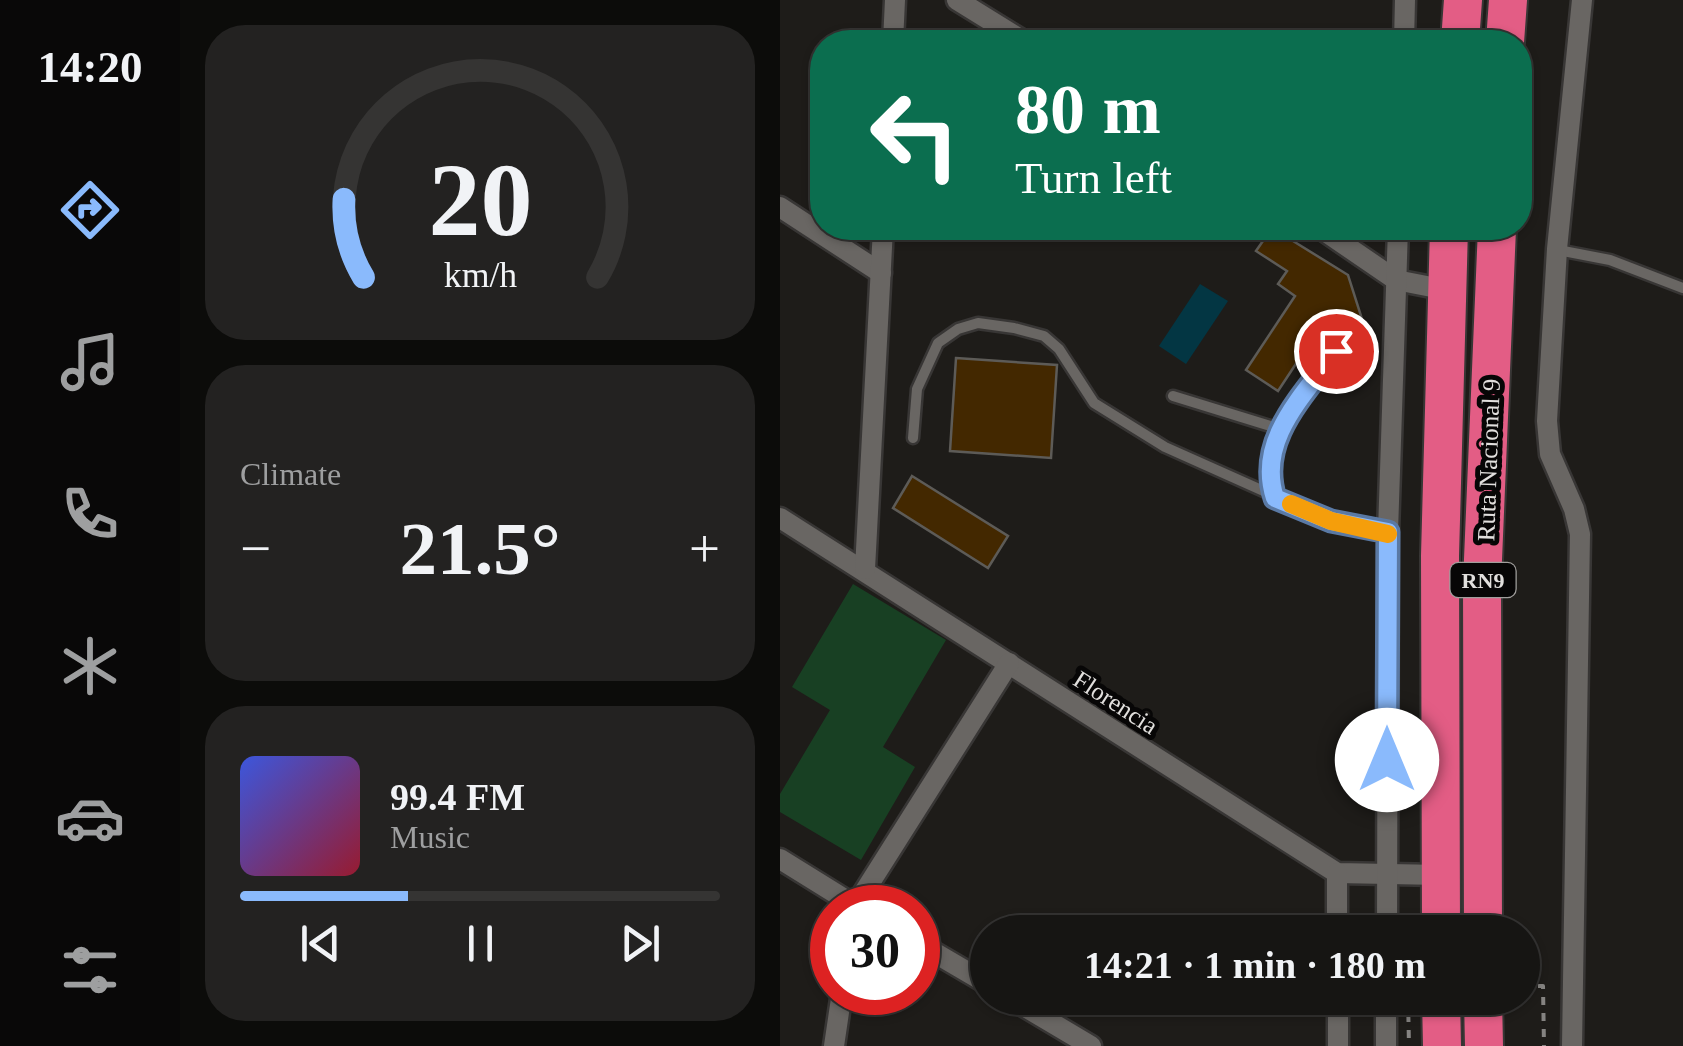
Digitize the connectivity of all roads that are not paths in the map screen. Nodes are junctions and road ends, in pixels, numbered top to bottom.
1 (895, 0) edge
2 (958, 0) edge
3 (1405, 0) edge
4 (1463, 0) edge
5 (1508, 0) edge
6 (1582, 0) edge
7 (977, 6) edge
8 (894, 30) edge
9 (1009, 30) edge
10 (1404, 30) edge
11 (1461, 30) edge
12 (1506, 30) edge
13 (780, 206) edge
14 (810, 226) edge
15 (831, 240) edge
16 (882, 240) edge
17 (1339, 240) edge
18 (1398, 240) edge
19 (1449, 240) edge
20 (1496, 240) edge
21 (1557, 250) junction
22 (880, 273) junction
23 (1396, 280) junction
24 (1683, 288) edge
25 (1447, 290) junction
26 (1336, 351) dead end
27 (1173, 396) dead end
28 (1280, 429) junction
29 (913, 438) dead end
30 (1275, 498) junction
31 (780, 518) edge
32 (1388, 532) junction
33 (864, 570) junction
34 (1009, 662) junction
35 (780, 859) edge
36 (1337, 873) junction
37 (1387, 874) junction
38 (1441, 875) junction
39 (821, 885) edge
40 (870, 885) edge
41 (1337, 915) edge
42 (1386, 915) edge
43 (1441, 915) edge
44 (1483, 915) edge
45 (940, 955) edge
46 (970, 973) edge
47 (839, 1015) edge
48 (1039, 1015) edge
49 (1338, 1015) edge
50 (1386, 1015) edge
51 (1441, 1015) edge
52 (1484, 1015) edge
53 (834, 1046) edge
54 (1091, 1046) edge
55 (1338, 1046) edge
56 (1386, 1046) edge
57 (1442, 1046) edge
58 (1484, 1046) edge
59 (1572, 1046) edge

1 - 8 street
2 - 7 street
3 - 10 street
4 - 11 highway
5 - 12 highway
6 - 21 street
7 - 9 street
13 - 14 street
15 - 22 street
16 - 22 street
17 - 23 street
18 - 23 street
19 - 25 highway, Ruta Nacional 9 / RN9
20 - 44 highway, Ruta Nacional 9 / RN9
21 - 24 lane
21 - 59 street
22 - 33 street
23 - 25 street
23 - 32 street
25 - 38 highway, Ruta Nacional 9 / RN9
26 - 28 lane
27 - 28 lane
28 - 30 lane
29 - 30 lane
30 - 32 lane
31 - 33 street, Florencia
32 - 37 street
33 - 34 street, Florencia
34 - 36 street, Florencia
34 - 40 street
35 - 39 street
36 - 37 street
36 - 41 street
37 - 38 street
37 - 42 street
38 - 43 highway, Ruta Nacional 9 / RN9
45 - 46 street
47 - 53 street
48 - 54 street
49 - 55 street
50 - 56 street
51 - 57 highway
52 - 58 highway

